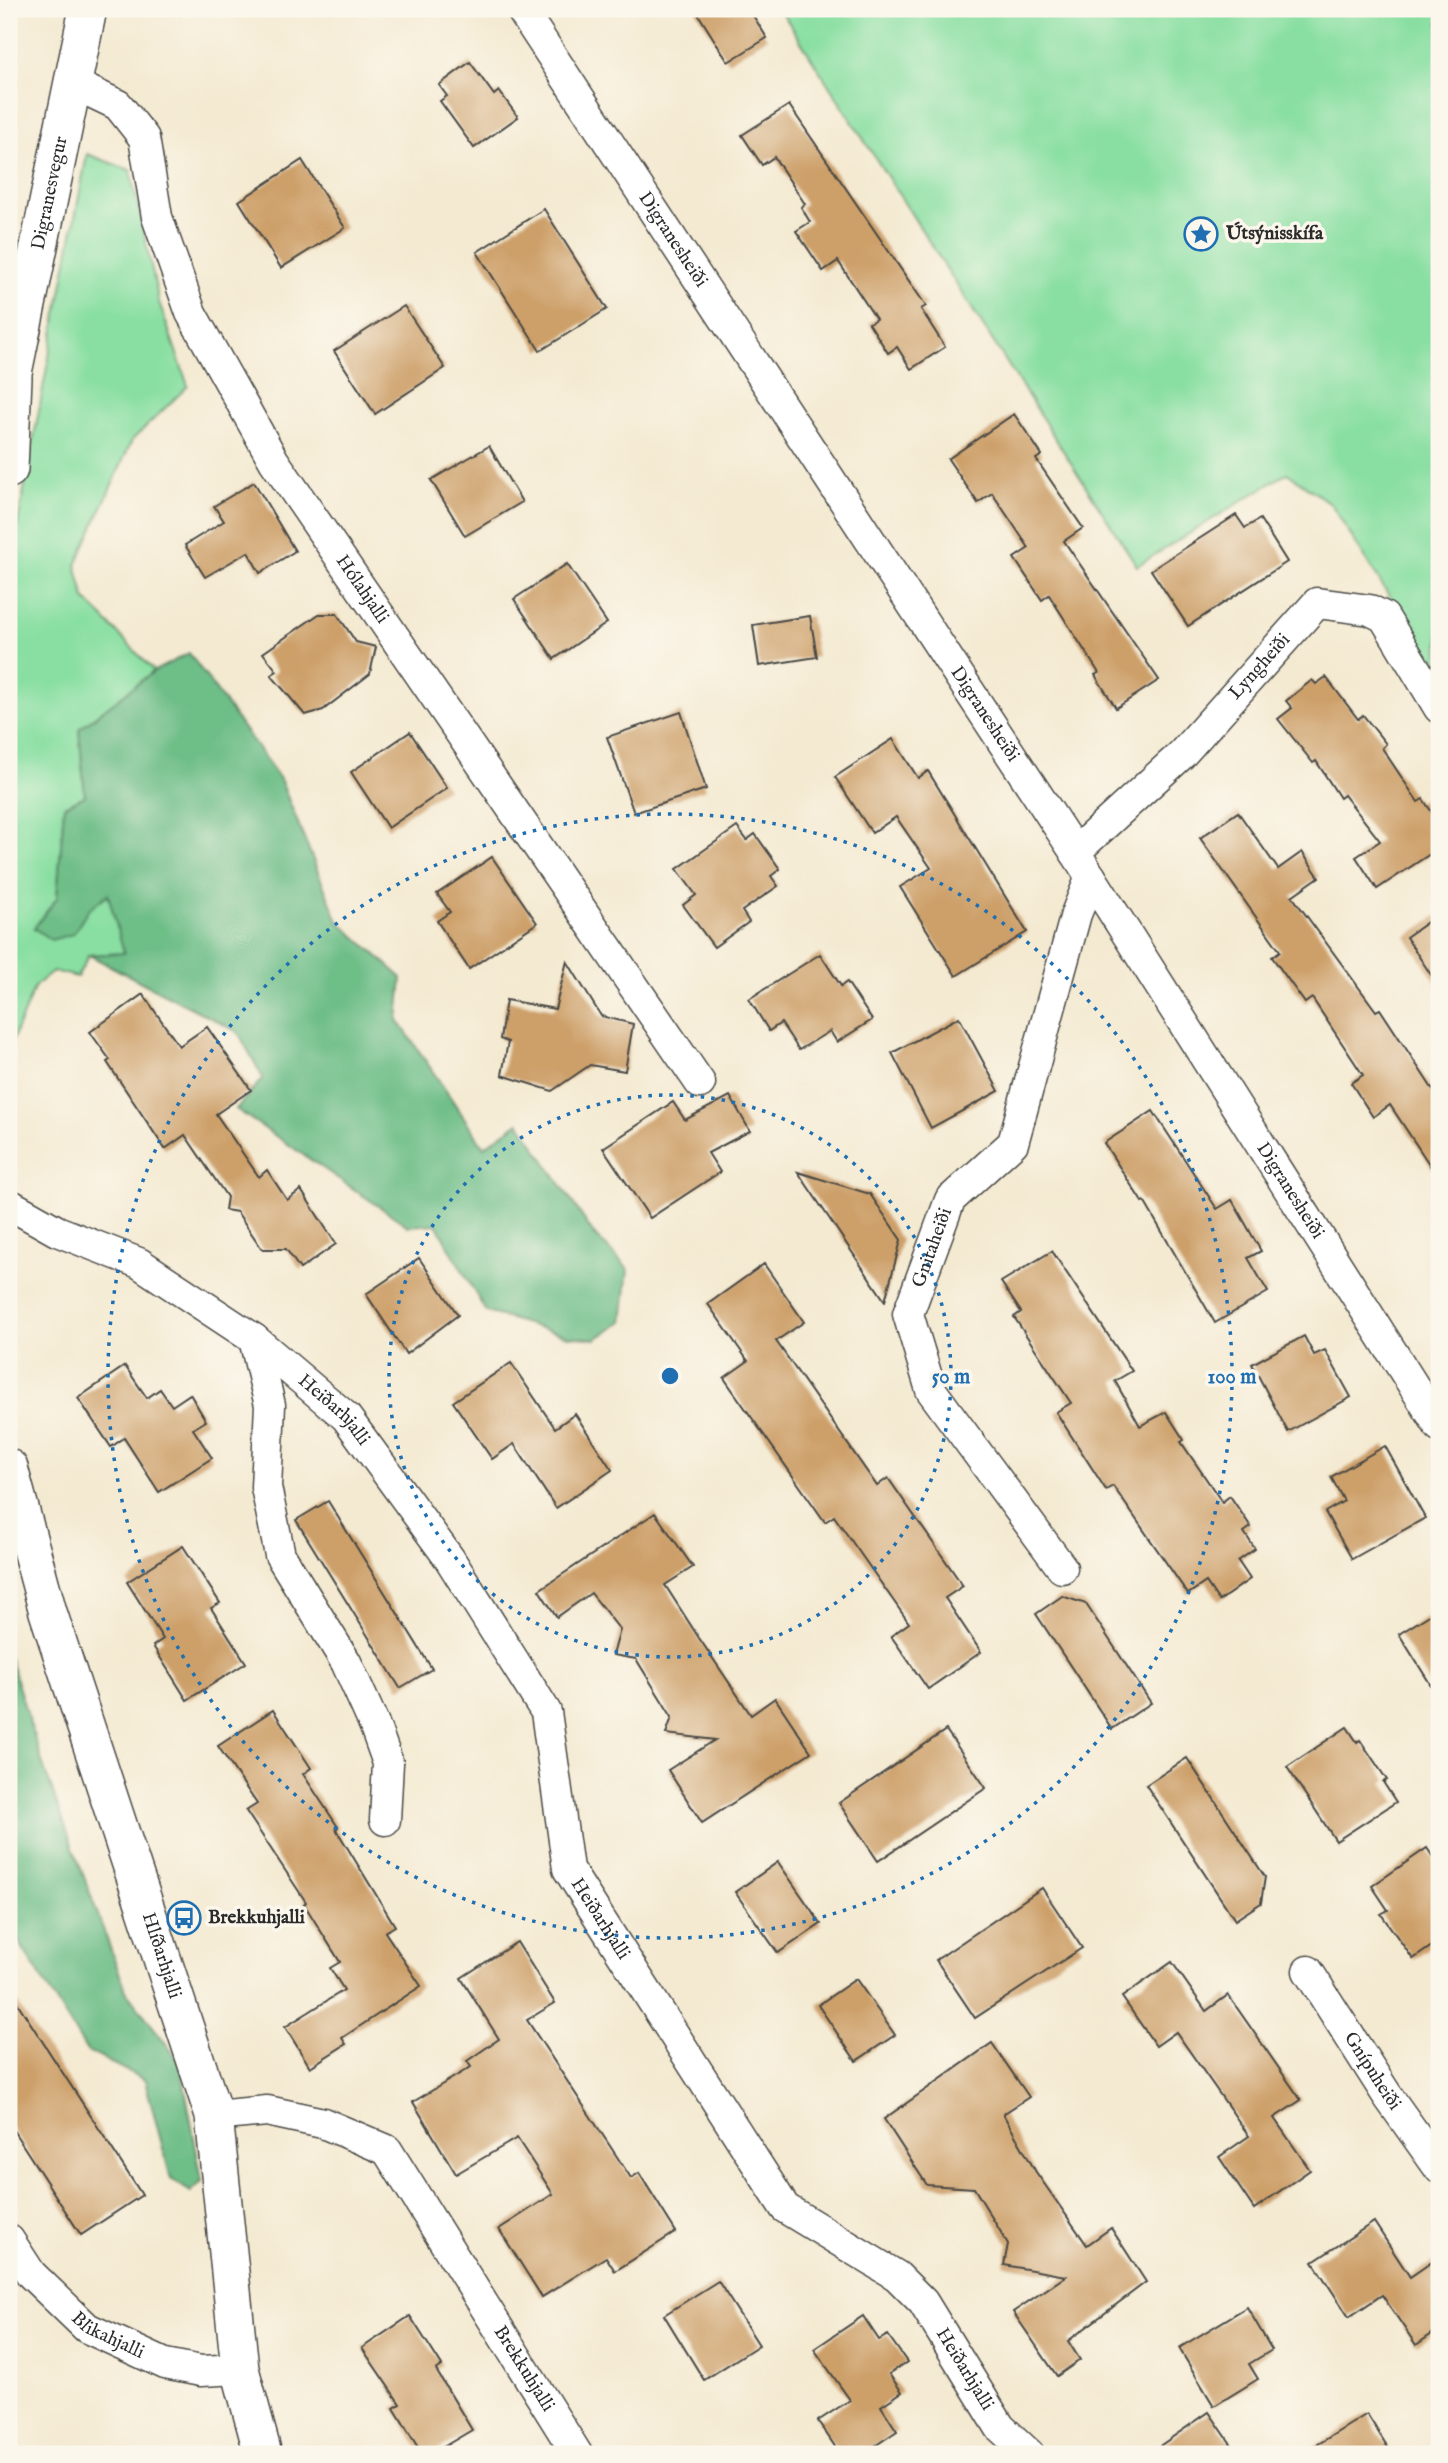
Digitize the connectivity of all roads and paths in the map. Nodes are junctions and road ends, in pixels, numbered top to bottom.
1 (88, 9) edge
2 (521, 9) edge
3 (74, 84) junction
4 (11, 385) edge
5 (9, 469) edge
6 (1439, 708) edge
7 (1075, 852) junction
8 (1091, 877) junction
9 (700, 1083) dead end
10 (9, 1204) edge
11 (254, 1339) junction
12 (1439, 1426) edge
13 (9, 1468) edge
14 (1062, 1568) dead end
15 (385, 1820) dead end
16 (1308, 1971) dead end
17 (214, 2116) junction
18 (1439, 2168) edge
19 (9, 2240) edge
20 (240, 2369) junction
21 (263, 2454) edge
22 (577, 2454) edge
23 (1028, 2454) edge

1 - 3 street, Digranesvegur
2 - 7 street, Digranesheiði
3 - 4 street, Digranesvegur
3 - 9 street, Hólahjalli
4 - 5 street, Digranesvegur
6 - 7 street, Lyngheiði
7 - 8 street, Digranesheiði
8 - 12 street, Digranesheiði
8 - 14 street, Gnitaheiði
10 - 11 street, Heiðarhjalli
11 - 15 street, Heiðarhjalli
11 - 23 street, Heiðarhjalli
13 - 17 street, Hlíðarhjalli
16 - 18 street, Gnípuheiði
17 - 20 street, Hlíðarhjalli
17 - 22 street, Brekkuhjalli
19 - 20 street, Blikahjalli
20 - 21 street, Hlíðarhjalli

